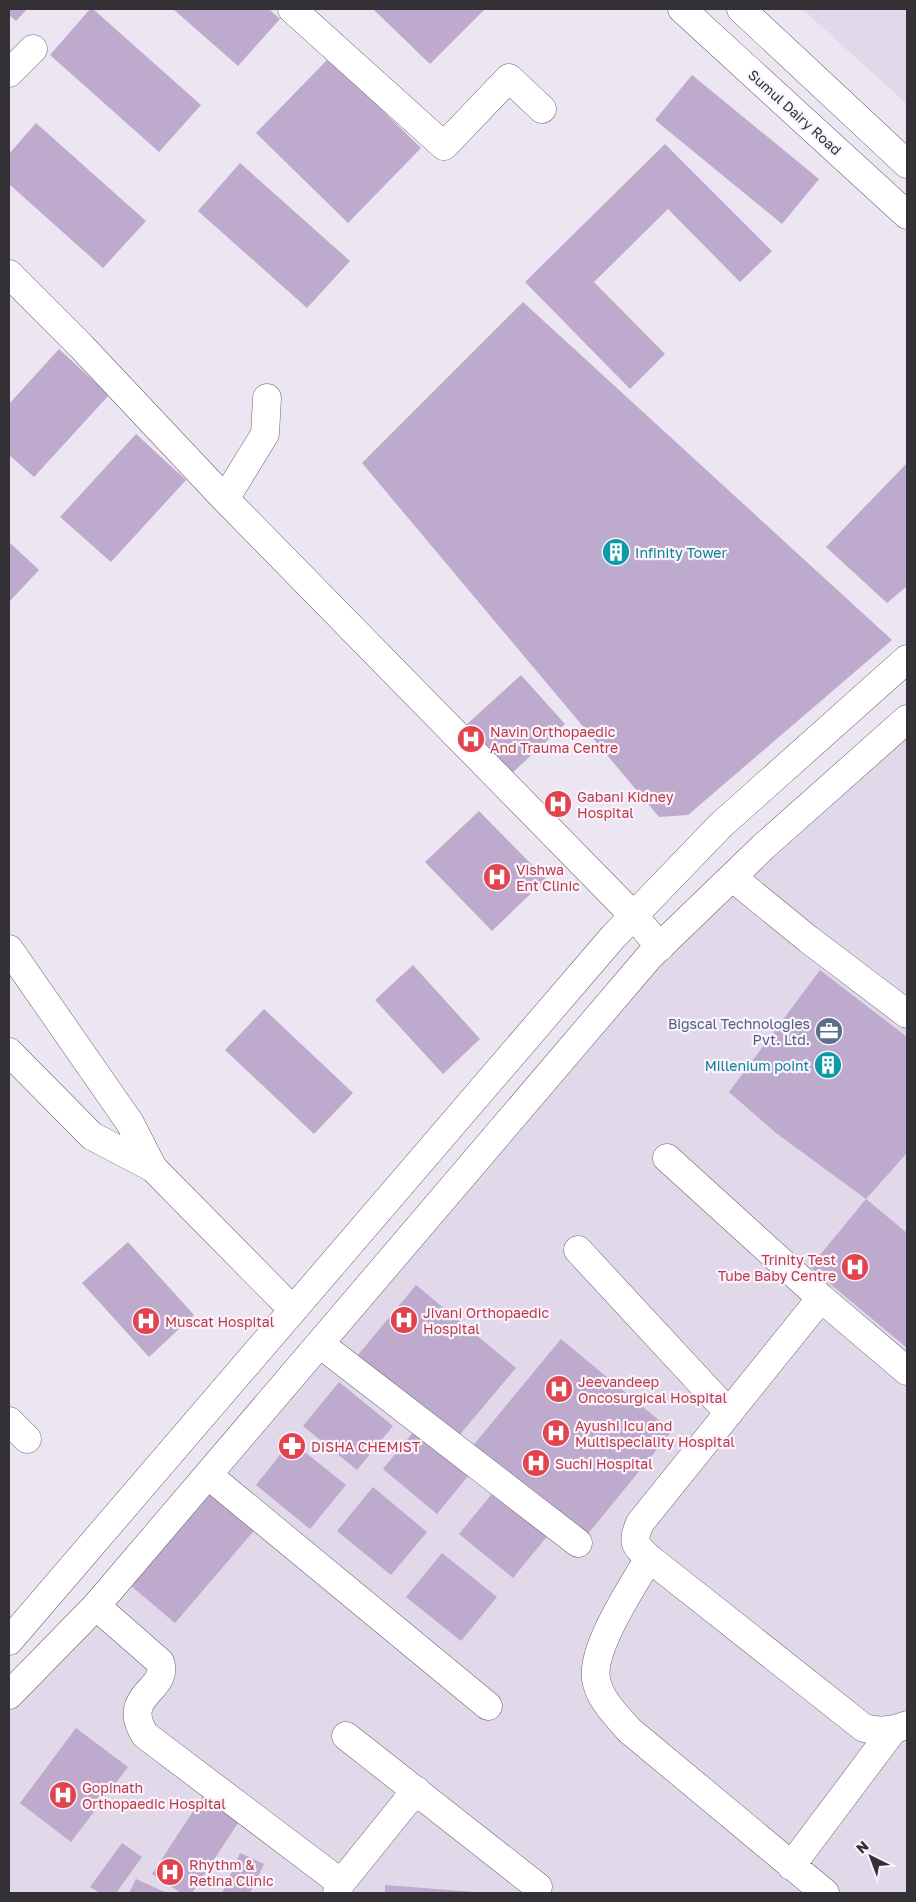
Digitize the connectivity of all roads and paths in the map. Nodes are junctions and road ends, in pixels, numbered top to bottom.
1 (292, 9) edge
2 (682, 9) edge
3 (741, 9) edge
4 (33, 49) dead end
5 (9, 74) edge
6 (542, 109) dead end
7 (907, 164) edge
8 (907, 215) edge
9 (9, 274) edge
10 (267, 398) dead end
11 (225, 499) junction
12 (907, 659) edge
13 (907, 719) edge
14 (732, 877) junction
15 (633, 916) junction
16 (660, 947) junction
17 (9, 949) edge
18 (907, 1014) edge
19 (9, 1052) edge
20 (667, 1158) dead end
21 (153, 1168) junction
22 (578, 1250) dead end
23 (821, 1298) junction
24 (292, 1310) junction
25 (320, 1344) junction
26 (907, 1371) edge
27 (729, 1412) junction
28 (208, 1475) junction
29 (578, 1543) dead end
30 (649, 1558) junction
31 (96, 1606) junction
32 (9, 1641) edge
33 (9, 1695) edge
34 (488, 1706) dead end
35 (900, 1728) edge
36 (346, 1736) dead end
37 (416, 1790) junction
38 (791, 1866) junction
39 (538, 1887) dead end
40 (339, 1888) edge
41 (825, 1893) edge

1 - 6 street
2 - 8 street, Sumul Dairy Road
3 - 7 street
4 - 5 street
9 - 11 street
10 - 11 street
11 - 15 street
12 - 15 street
13 - 14 street
14 - 16 street
14 - 18 street
15 - 16 street
15 - 24 street
16 - 25 street
17 - 21 street
19 - 21 street
20 - 23 street
21 - 24 street
22 - 27 street
23 - 26 street
23 - 27 street
24 - 32 street
25 - 28 street
25 - 29 street
27 - 30 street
28 - 31 street
28 - 34 street
30 - 35 street
30 - 38 street
31 - 33 street
31 - 40 street
35 - 38 street
36 - 37 street
37 - 39 street
37 - 40 street
38 - 41 street

